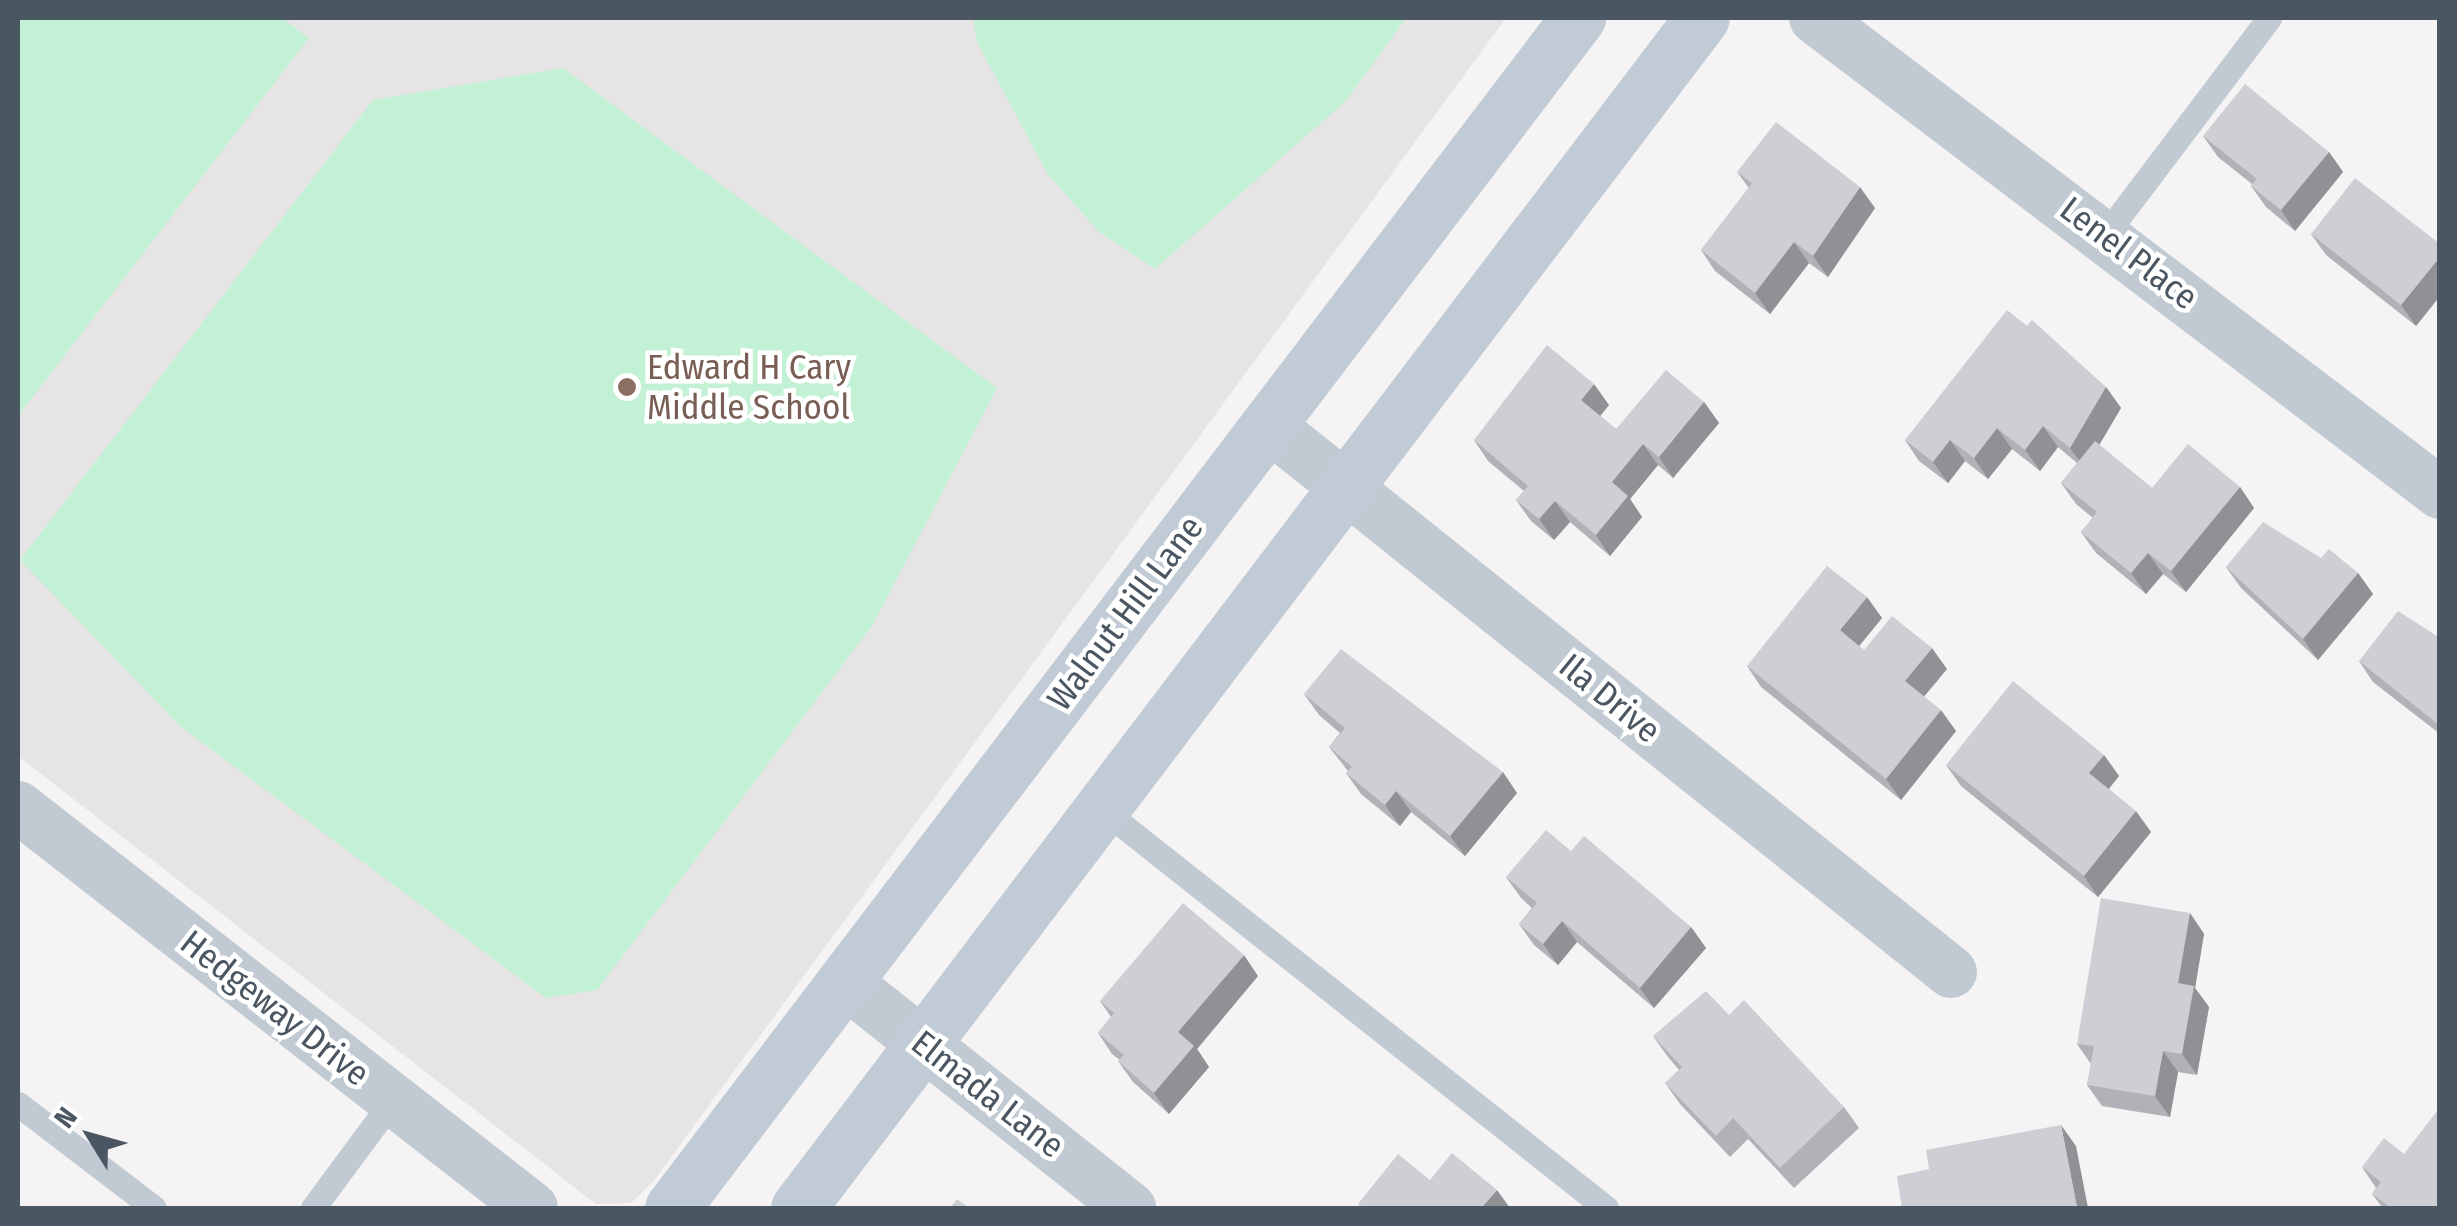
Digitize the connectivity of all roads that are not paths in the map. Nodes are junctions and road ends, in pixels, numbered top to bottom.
1 (1578, 18) edge
2 (1702, 18) edge
3 (1815, 18) edge
4 (2269, 18) edge
5 (2105, 235) junction
6 (1268, 424) junction
7 (1346, 486) junction
8 (2440, 493) edge
9 (1102, 809) junction
10 (19, 811) edge
11 (1951, 972) dead end
12 (844, 982) junction
13 (923, 1043) junction
14 (393, 1100) junction
15 (18, 1104) edge
16 (321, 1206) edge
17 (154, 1208) edge
18 (532, 1208) edge
19 (672, 1208) edge
20 (798, 1208) edge
21 (1130, 1208) edge
22 (1606, 1208) edge

1 - 6 main road, Walnut Hill Lane
2 - 7 main road
3 - 5 street, Lenel Place
4 - 5 lane
5 - 8 street, Lenel Place
6 - 7 street, Ila Drive
6 - 12 main road, Walnut Hill Lane
7 - 9 main road
7 - 11 street, Ila Drive
9 - 13 main road
9 - 22 lane
10 - 14 street, Hedgeway Drive
12 - 13 street, Elmada Lane
12 - 19 main road, Walnut Hill Lane
13 - 20 main road
13 - 21 street, Elmada Lane
14 - 16 lane
14 - 18 street, Hedgeway Drive
15 - 17 lane

